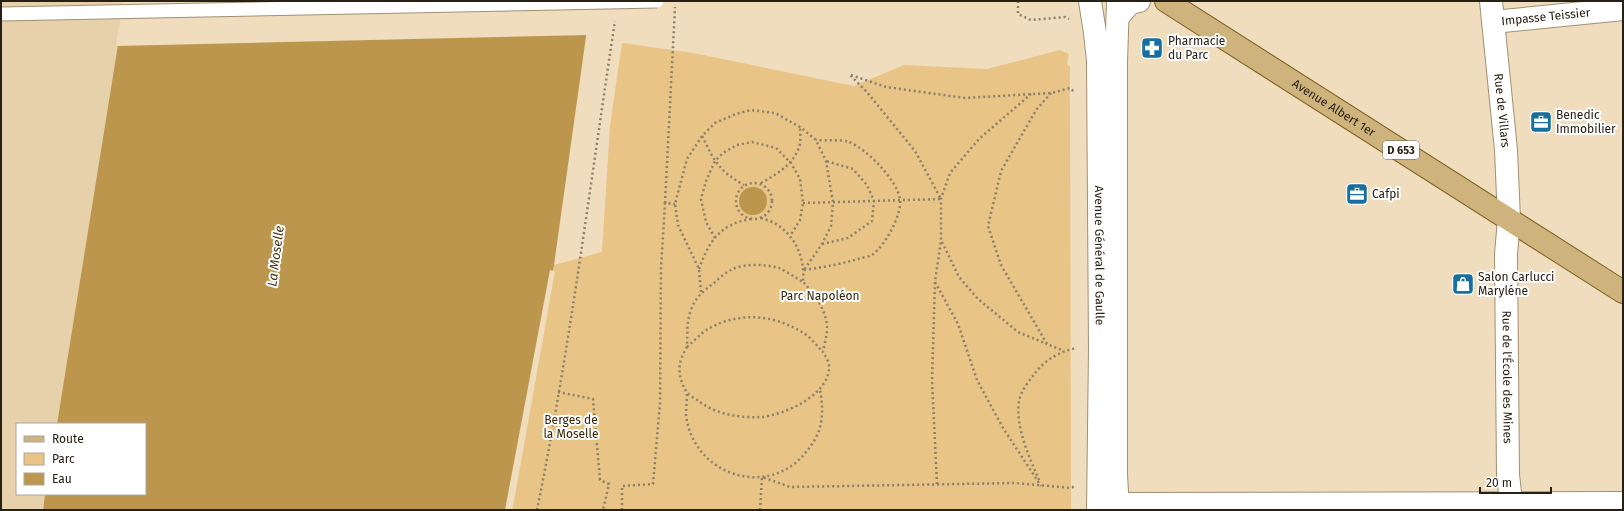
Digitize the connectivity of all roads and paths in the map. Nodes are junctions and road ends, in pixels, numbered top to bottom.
1 (657, 1) edge
2 (676, 1) edge
3 (1018, 1) edge
4 (1090, 1) edge
5 (1139, 1) edge
6 (1154, 1) edge
7 (1172, 5) edge
8 (1118, 9) edge
9 (1623, 9) edge
10 (1492, 12) edge
11 (1, 14) edge
12 (615, 17) dead end
13 (1096, 33) junction
14 (1051, 93) junction
15 (1031, 94) junction
16 (1076, 95) dead end
17 (800, 127) junction
18 (702, 136) junction
19 (816, 140) junction
20 (715, 161) junction
21 (826, 161) junction
22 (790, 163) junction
23 (761, 183) junction
24 (744, 185) junction
25 (941, 199) junction
26 (900, 200) junction
27 (874, 201) junction
28 (833, 202) junction
29 (664, 203) junction
30 (803, 203) junction
31 (675, 204) junction
32 (761, 218) junction
33 (751, 219) junction
34 (1509, 220) junction
35 (790, 236) junction
36 (715, 238) junction
37 (941, 240) junction
38 (822, 244) junction
39 (699, 269) junction
40 (804, 270) junction
41 (803, 282) junction
42 (935, 282) junction
43 (701, 292) junction
44 (1623, 292) edge
45 (1047, 344) junction
46 (687, 347) junction
47 (1077, 348) dead end
48 (1064, 351) junction
49 (823, 352) junction
50 (820, 389) junction
51 (558, 392) junction
52 (687, 394) junction
53 (762, 477) junction
54 (937, 484) junction
55 (1078, 485) dead end
56 (1041, 486) junction
57 (1623, 503) edge
58 (1108, 506) edge
59 (1511, 507) edge
60 (536, 510) edge
61 (603, 510) edge
62 (622, 510) edge
63 (760, 510) edge

1 - 11 lane, bridge
2 - 29 path
3 - 13 path
4 - 13 street, Avenue Général de Gaulle
5 - 8 street, Avenue Général de Gaulle
6 - 7 street
7 - 34 main road, Avenue Albert 1er / D 653
8 - 58 street, Avenue Général de Gaulle
9 - 10 street, Impasse Teissier
10 - 34 street, Rue de Villars
12 - 51 path
13 - 58 street, Avenue Général de Gaulle
14 - 15 path
14 - 16 path
14 - 45 path
15 - 25 path
15 - 25 path
17 - 18 path
17 - 19 path
17 - 22 path
18 - 20 path
18 - 31 path
19 - 21 path
19 - 26 path
20 - 22 path
20 - 24 path
20 - 36 path
21 - 27 path
21 - 28 path
22 - 23 path
22 - 30 path
23 - 24 path
23 - 32 path
24 - 33 path
25 - 26 path
25 - 37 path
26 - 27 path
26 - 40 path
27 - 28 path
27 - 38 path
28 - 30 path
28 - 38 path
29 - 31 path
29 - 62 path
30 - 35 path
31 - 39 path
32 - 33 path
32 - 35 path
33 - 36 path
34 - 44 main road, Avenue Albert 1er / D 653
34 - 59 street, Rue de l'École des Mines
35 - 40 path
36 - 39 path
37 - 42 path
37 - 45 path
38 - 40 path
39 - 43 path
40 - 41 path
41 - 43 path
41 - 49 path
42 - 54 path
42 - 56 path
43 - 46 path
45 - 48 path
46 - 49 path
46 - 52 path
47 - 48 path
48 - 56 path
49 - 50 path
50 - 52 path
50 - 53 path
51 - 60 path
51 - 61 path
52 - 53 path
53 - 54 path
53 - 63 path
54 - 56 path
55 - 56 path
57 - 59 street
58 - 59 street

